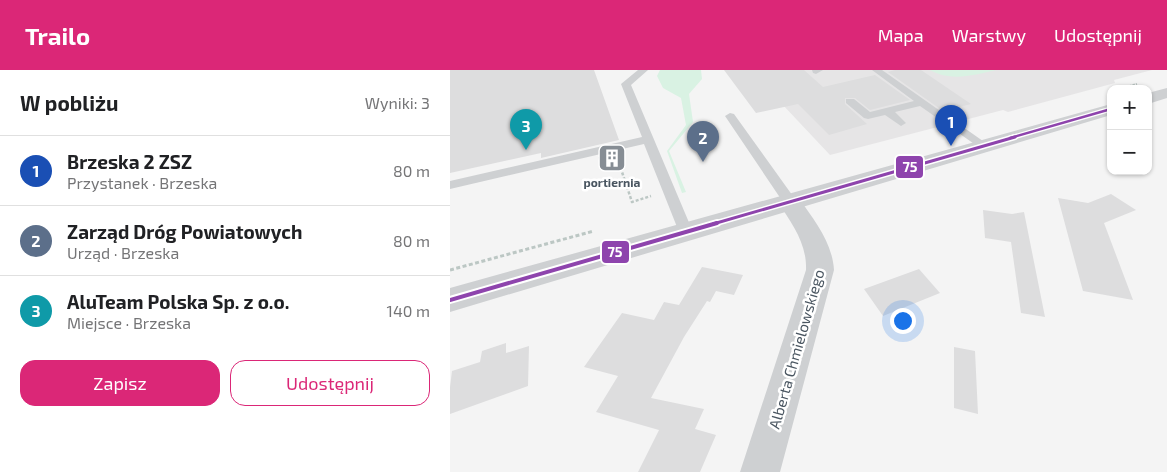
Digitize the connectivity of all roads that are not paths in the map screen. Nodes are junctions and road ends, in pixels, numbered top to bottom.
1 (644, 70) edge
2 (876, 70) edge
3 (1167, 93) edge
4 (1152, 98) edge
5 (850, 101) dead end
6 (922, 102) junction
7 (887, 111) junction
8 (1107, 111) edge
9 (730, 116) dead end
10 (901, 123) dead end
11 (648, 139) junction
12 (984, 146) junction
13 (450, 185) edge
14 (790, 202) junction
15 (686, 232) junction
16 (450, 300) edge
17 (760, 472) edge

1 - 11 lane
2 - 6 lane
3 - 4 street
5 - 7 lane
6 - 7 lane
6 - 12 lane
7 - 10 lane
8 - 12 street
9 - 14 lane
11 - 13 lane
11 - 15 lane
12 - 14 street
14 - 15 street
14 - 17 street, Alberta Chmielowskiego
15 - 16 street

